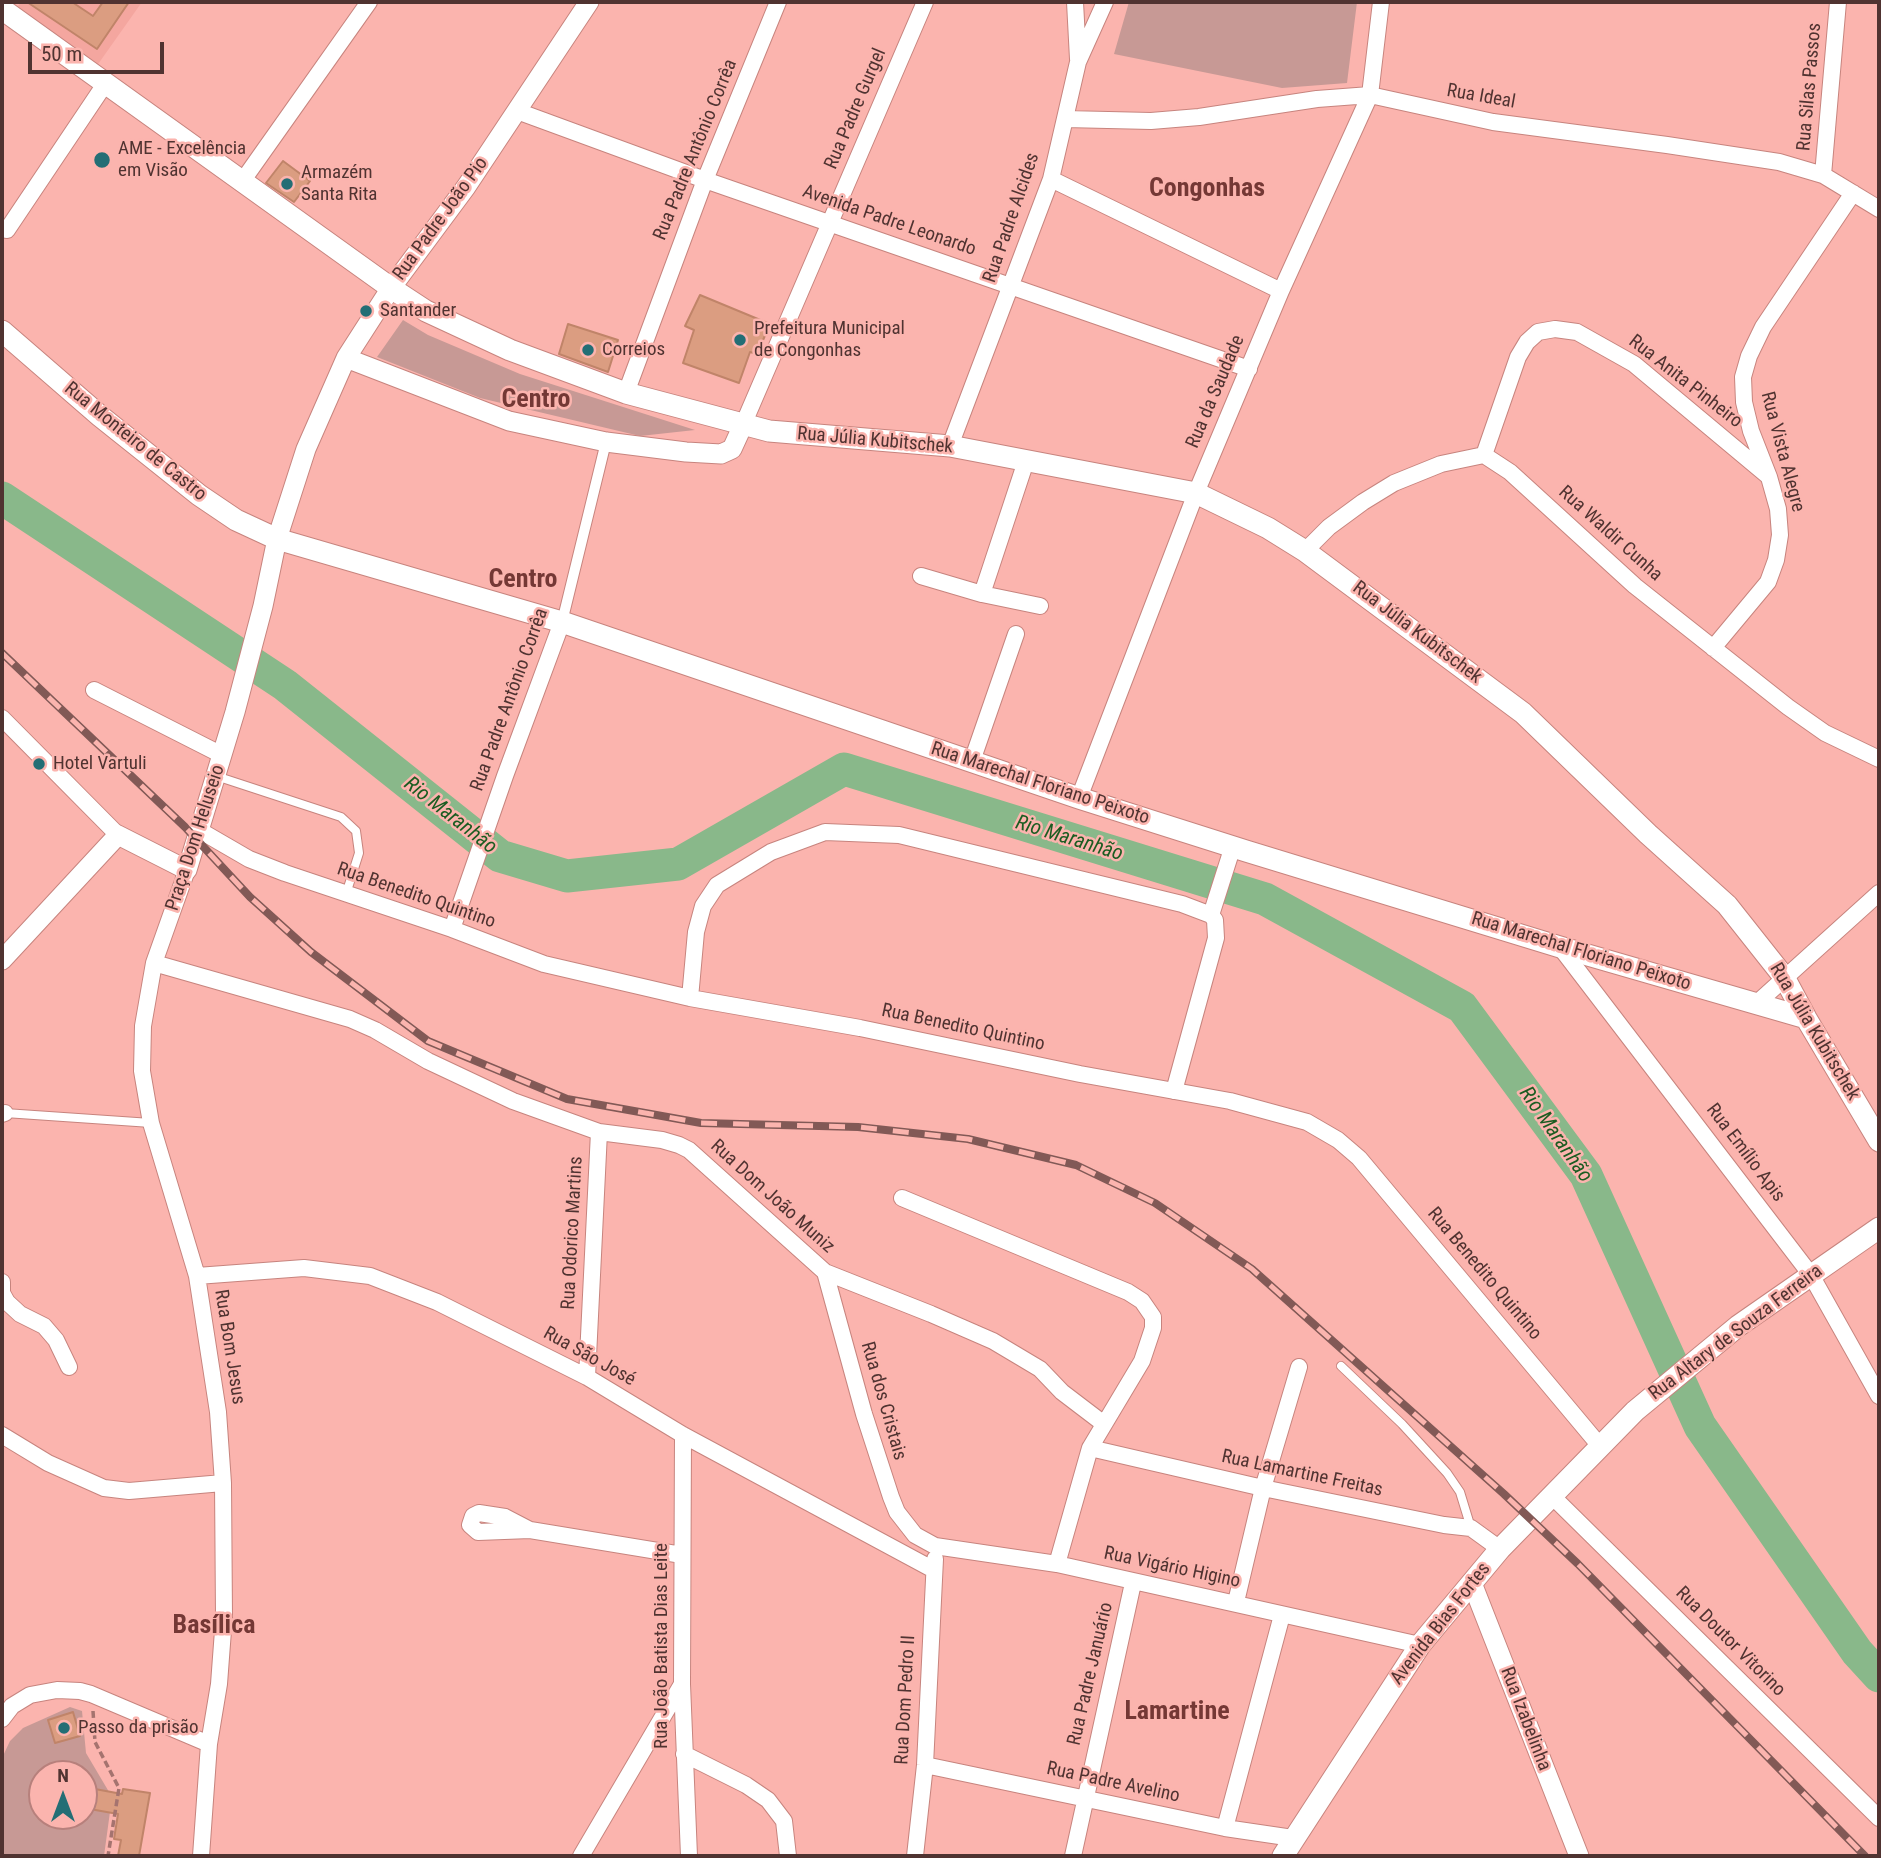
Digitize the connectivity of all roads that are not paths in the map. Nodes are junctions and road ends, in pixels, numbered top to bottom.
1 (369, 2) edge
2 (589, 2) edge
3 (778, 2) edge
4 (925, 2) edge
5 (1075, 2) edge
6 (1105, 2) edge
7 (1381, 2) edge
8 (1838, 2) edge
9 (2, 9) edge
10 (1079, 62) junction
11 (106, 84) junction
12 (1370, 95) junction
13 (517, 111) junction
14 (1065, 119) junction
15 (1823, 175) junction
16 (1051, 179) junction
17 (705, 180) junction
18 (241, 183) junction
19 (1853, 193) junction
20 (1879, 209) edge
21 (831, 223) junction
22 (7, 230) dead end
23 (1010, 285) junction
24 (391, 288) junction
25 (1281, 291) junction
26 (2, 331) edge
27 (346, 358) junction
28 (1249, 369) junction
29 (626, 393) junction
30 (743, 425) junction
31 (606, 442) junction
32 (950, 446) junction
33 (1484, 455) junction
34 (1026, 461) junction
35 (1769, 477) junction
36 (1196, 493) junction
37 (277, 539) junction
38 (1305, 551) junction
39 (921, 576) dead end
40 (982, 594) junction
41 (263, 607) joint
42 (1040, 607) dead end
43 (562, 622) junction
44 (1016, 634) dead end
45 (1713, 648) junction
46 (94, 690) dead end
47 (2, 718) edge
48 (222, 755) junction
49 (1879, 759) edge
50 (972, 761) junction
51 (215, 776) junction
52 (1079, 798) junction
53 (200, 830) junction
54 (118, 835) junction
55 (1230, 855) junction
56 (187, 870) junction
57 (1879, 893) edge
58 (346, 894) junction
59 (1210, 915) junction
60 (452, 929) junction
61 (1559, 947) junction
62 (2, 960) edge
63 (154, 964) junction
64 (1784, 977) junction
65 (690, 998) junction
66 (1756, 1004) junction
67 (1806, 1018) junction
68 (1174, 1091) junction
69 (3, 1113) edge
70 (151, 1123) junction
71 (598, 1132) junction
72 (1879, 1141) edge
73 (902, 1198) dead end
74 (1879, 1228) edge
75 (825, 1272) junction
76 (1811, 1275) junction
77 (197, 1276) junction
78 (2, 1282) edge
79 (1341, 1366) dead end
80 (69, 1367) dead end
81 (1299, 1367) dead end
82 (587, 1377) junction
83 (1879, 1396) edge
84 (1104, 1424) junction
85 (2, 1435) edge
86 (683, 1435) junction
87 (1600, 1446) junction
88 (1090, 1448) junction
89 (223, 1483) junction
90 (1263, 1488) junction
91 (1552, 1495) junction
92 (1471, 1528) junction
93 (530, 1530) dead end
94 (915, 1535) joint
95 (936, 1546) junction
96 (1500, 1549) junction
97 (682, 1555) junction
98 (1057, 1564) junction
99 (934, 1570) junction
100 (1133, 1583) junction
101 (1472, 1583) junction
102 (1236, 1602) junction
103 (1282, 1615) junction
104 (1420, 1645) junction
105 (682, 1684) junction
106 (2, 1719) edge
107 (209, 1744) junction
108 (684, 1754) junction
109 (925, 1765) junction
110 (1085, 1798) junction
111 (1879, 1818) edge
112 (1226, 1828) junction
113 (1288, 1847) edge
114 (201, 1856) edge
115 (581, 1856) edge
116 (689, 1856) edge
117 (788, 1856) edge
118 (915, 1856) edge
119 (1073, 1856) edge
120 (1579, 1856) edge

1 - 18 street
2 - 13 street, Rua Padre João Pio
3 - 17 street, Rua Padre Antônio Corrêa
4 - 21 street, Rua Padre Gurgel
5 - 10 street
6 - 10 street, Rua Padre Alcides
7 - 12 street, Rua da Saudade
8 - 15 street, Rua Silas Passos
9 - 11 main road, Rua Júlia Kubitschek
10 - 14 street, Rua Padre Alcides
11 - 18 main road, Rua Júlia Kubitschek
11 - 22 street
12 - 14 street, Rua Ideal
12 - 15 street, Rua Ideal
12 - 25 street, Rua da Saudade
13 - 17 street, Avenida Padre Leonardo
13 - 24 street, Rua Padre João Pio
14 - 16 street, Rua Padre Alcides
15 - 19 street, Rua Ideal
16 - 23 street, Rua Padre Alcides
16 - 25 street
17 - 21 street, Avenida Padre Leonardo
17 - 29 street, Rua Padre Antônio Corrêa
18 - 24 main road, Rua Júlia Kubitschek
19 - 20 street, Rua Ideal
19 - 35 street, Rua Vista Alegre
21 - 23 street, Avenida Padre Leonardo
21 - 30 street, Rua Padre Gurgel
23 - 28 street, Avenida Padre Leonardo
23 - 32 street, Rua Padre Alcides
24 - 27 street, Rua Padre João Pio
24 - 29 main road, Rua Júlia Kubitschek
25 - 28 street, Rua da Saudade
26 - 37 main road, Rua Monteiro de Castro
27 - 31 street
27 - 37 street, Rua Padre João Pio
28 - 36 street, Rua da Saudade
29 - 30 main road, Rua Júlia Kubitschek
30 - 31 street
30 - 32 main road, Rua Júlia Kubitschek
31 - 43 street, Rua Padre Antônio Corrêa
32 - 34 main road, Rua Júlia Kubitschek
33 - 35 street, Rua Anita Pinheiro
33 - 38 street
33 - 45 street, Rua Waldir Cunha
34 - 36 main road, Rua Júlia Kubitschek
34 - 40 street
35 - 45 street, Rua Vista Alegre
36 - 38 main road, Rua Júlia Kubitschek
36 - 52 street, Rua da Saudade
37 - 41 street, Rua Padre João Pio
37 - 43 main road, Rua Marechal Floriano Peixoto
38 - 64 main road, Rua Júlia Kubitschek
39 - 40 street
40 - 42 street
41 - 48 street, Praça Dom Heluseio
43 - 50 main road, Rua Marechal Floriano Peixoto
43 - 60 street, Rua Padre Antônio Corrêa
44 - 50 street
45 - 49 street, Rua Waldir Cunha
46 - 48 street
47 - 54 street
48 - 51 street, Praça Dom Heluseio
50 - 52 main road, Rua Marechal Floriano Peixoto
51 - 53 street, Praça Dom Heluseio
51 - 58 lane
52 - 55 main road, Rua Marechal Floriano Peixoto
53 - 56 street, Praça Dom Heluseio
53 - 58 street, Rua Benedito Quintino
54 - 56 street
54 - 62 street
55 - 59 street
55 - 61 main road, Rua Marechal Floriano Peixoto
56 - 63 street, Praça Dom Heluseio
57 - 64 street
58 - 60 street, Rua Benedito Quintino
59 - 65 street
59 - 68 street
60 - 65 street, Rua Benedito Quintino
61 - 66 main road, Rua Marechal Floriano Peixoto
61 - 76 street, Rua Emílio Apis
63 - 70 street, Rua Bom Jesus
63 - 71 street, Rua Dom João Muniz
64 - 66 street
64 - 67 main road, Rua Júlia Kubitschek
65 - 68 street, Rua Benedito Quintino
66 - 67 main road, Rua Marechal Floriano Peixoto
67 - 72 main road, Rua Júlia Kubitschek
68 - 87 street, Rua Benedito Quintino
69 - 70 lane
70 - 77 street, Rua Bom Jesus
71 - 75 street, Rua Dom João Muniz
71 - 82 street, Rua Odorico Martins
73 - 84 street
74 - 76 main road, Rua Altary de Souza Ferreira
75 - 84 street, Rua Dom João Muniz
75 - 94 street, Rua dos Cristais
76 - 83 street, Rua Emílio Apis
76 - 87 main road, Rua Altary de Souza Ferreira
77 - 82 street, Rua São José
77 - 89 street, Rua Bom Jesus
78 - 80 street
79 - 92 lane
81 - 90 street
82 - 86 street, Rua São José
84 - 88 street
85 - 89 street
86 - 97 street, Rua João Batista Dias Leite
86 - 99 street, Rua São José
87 - 91 main road, Avenida Bias Fortes
88 - 90 street, Rua Lamartine Freitas
88 - 98 street
89 - 107 street, Rua Bom Jesus
90 - 92 street, Rua Lamartine Freitas
90 - 102 street
91 - 96 main road, Avenida Bias Fortes
91 - 111 street, Rua Doutor Vitorino
92 - 96 street, Rua Lamartine Freitas
93 - 97 street
94 - 95 street, Rua Vigário Higino
95 - 98 street, Rua Vigário Higino
95 - 99 street, Rua Dom Pedro II
96 - 101 main road, Avenida Bias Fortes
97 - 105 street, Rua João Batista Dias Leite
98 - 100 street, Rua Vigário Higino
99 - 109 street, Rua Dom Pedro II
100 - 102 street, Rua Vigário Higino
100 - 110 street, Rua Padre Januário
101 - 104 main road, Avenida Bias Fortes
101 - 120 street, Rua Izabelinha
102 - 103 street, Rua Vigário Higino
103 - 104 street, Rua Vigário Higino
103 - 112 street
104 - 113 main road, Avenida Bias Fortes
105 - 108 street, Rua João Batista Dias Leite
105 - 115 street
106 - 107 street
107 - 114 street, Rua Bom Jesus
108 - 116 street, Rua João Batista Dias Leite
108 - 117 street
109 - 110 street, Rua Padre Avelino
109 - 118 street, Rua Dom Pedro II
110 - 112 street, Rua Padre Avelino
110 - 119 street, Rua Padre Januário
112 - 113 street, Rua Padre Avelino

